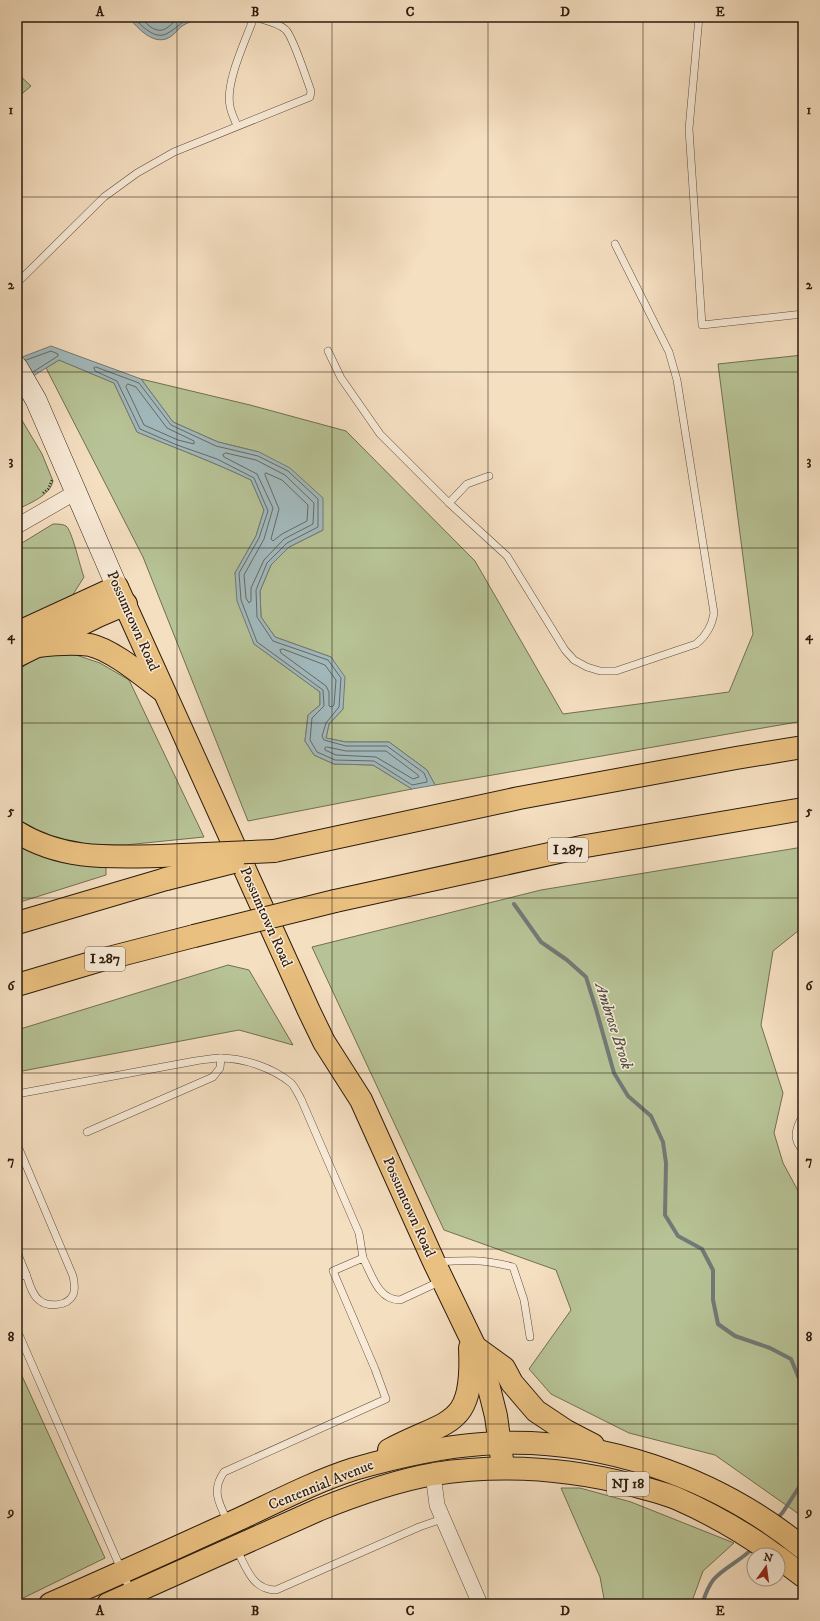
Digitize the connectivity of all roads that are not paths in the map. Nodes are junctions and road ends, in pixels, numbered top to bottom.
1 (254, 17) edge
2 (699, 17) edge
3 (237, 126) junction
4 (615, 244) dead end
5 (17, 283) edge
6 (803, 314) edge
7 (328, 351) dead end
8 (17, 367) edge
9 (489, 476) dead end
10 (76, 492) junction
11 (449, 503) junction
12 (17, 526) edge
13 (121, 595) junction
14 (17, 633) edge
15 (37, 646) junction
16 (17, 656) edge
17 (163, 691) junction
18 (803, 747) edge
19 (803, 809) edge
20 (17, 832) edge
21 (274, 851) junction
22 (17, 923) edge
23 (17, 985) edge
24 (221, 1058) junction
25 (17, 1094) edge
26 (803, 1116) edge
27 (87, 1132) dead end
28 (17, 1144) edge
29 (803, 1150) edge
30 (17, 1252) edge
31 (363, 1258) junction
32 (438, 1271) junction
33 (26, 1274) junction
34 (17, 1278) edge
35 (17, 1330) edge
36 (530, 1337) dead end
37 (472, 1341) junction
38 (501, 1444) junction
39 (616, 1456) junction
40 (503, 1468) junction
41 (352, 1470) junction
42 (433, 1474) junction
43 (442, 1519) junction
44 (229, 1524) junction
45 (764, 1547) edge
46 (236, 1548) junction
47 (803, 1548) edge
48 (786, 1563) edge
49 (122, 1573) junction
50 (803, 1576) edge
51 (131, 1594) junction
52 (50, 1604) edge
53 (108, 1604) edge
54 (480, 1604) edge

1 - 3 lane
1 - 3 lane
2 - 6 lane
3 - 5 lane
4 - 11 lane
7 - 11 lane
8 - 10 main road, Possumtown Road
9 - 11 lane
10 - 12 street
10 - 13 main road, Possumtown Road
13 - 14 highway
13 - 15 highway
13 - 17 highway, Possumtown Road
15 - 16 highway
15 - 17 highway
17 - 32 highway, Possumtown Road
18 - 21 highway
19 - 23 highway, I 287, bridge
20 - 21 highway, bridge
21 - 22 highway, bridge
24 - 25 lane
24 - 27 lane
24 - 31 lane
26 - 29 lane
28 - 33 lane
30 - 33 lane
31 - 32 lane
31 - 44 lane
32 - 36 lane
32 - 37 highway, Possumtown Road
33 - 34 lane
35 - 49 lane
37 - 38 highway, Possumtown Road
37 - 39 highway
37 - 41 highway
38 - 39 highway, Centennial Avenue / NJ 18
38 - 40 highway, Possumtown Road
38 - 41 highway, Centennial Avenue
39 - 47 highway, Centennial Avenue / NJ 18
40 - 42 highway, Centennial Avenue
40 - 45 highway, Centennial Avenue / NJ 18
41 - 44 highway, Centennial Avenue
42 - 43 street
42 - 46 highway, Centennial Avenue
43 - 46 lane
43 - 54 street
44 - 49 highway, Centennial Avenue
46 - 51 highway, Centennial Avenue
48 - 50 highway, Centennial Avenue / NJ 18
49 - 51 lane
49 - 52 highway, Centennial Avenue
51 - 53 highway, Centennial Avenue

